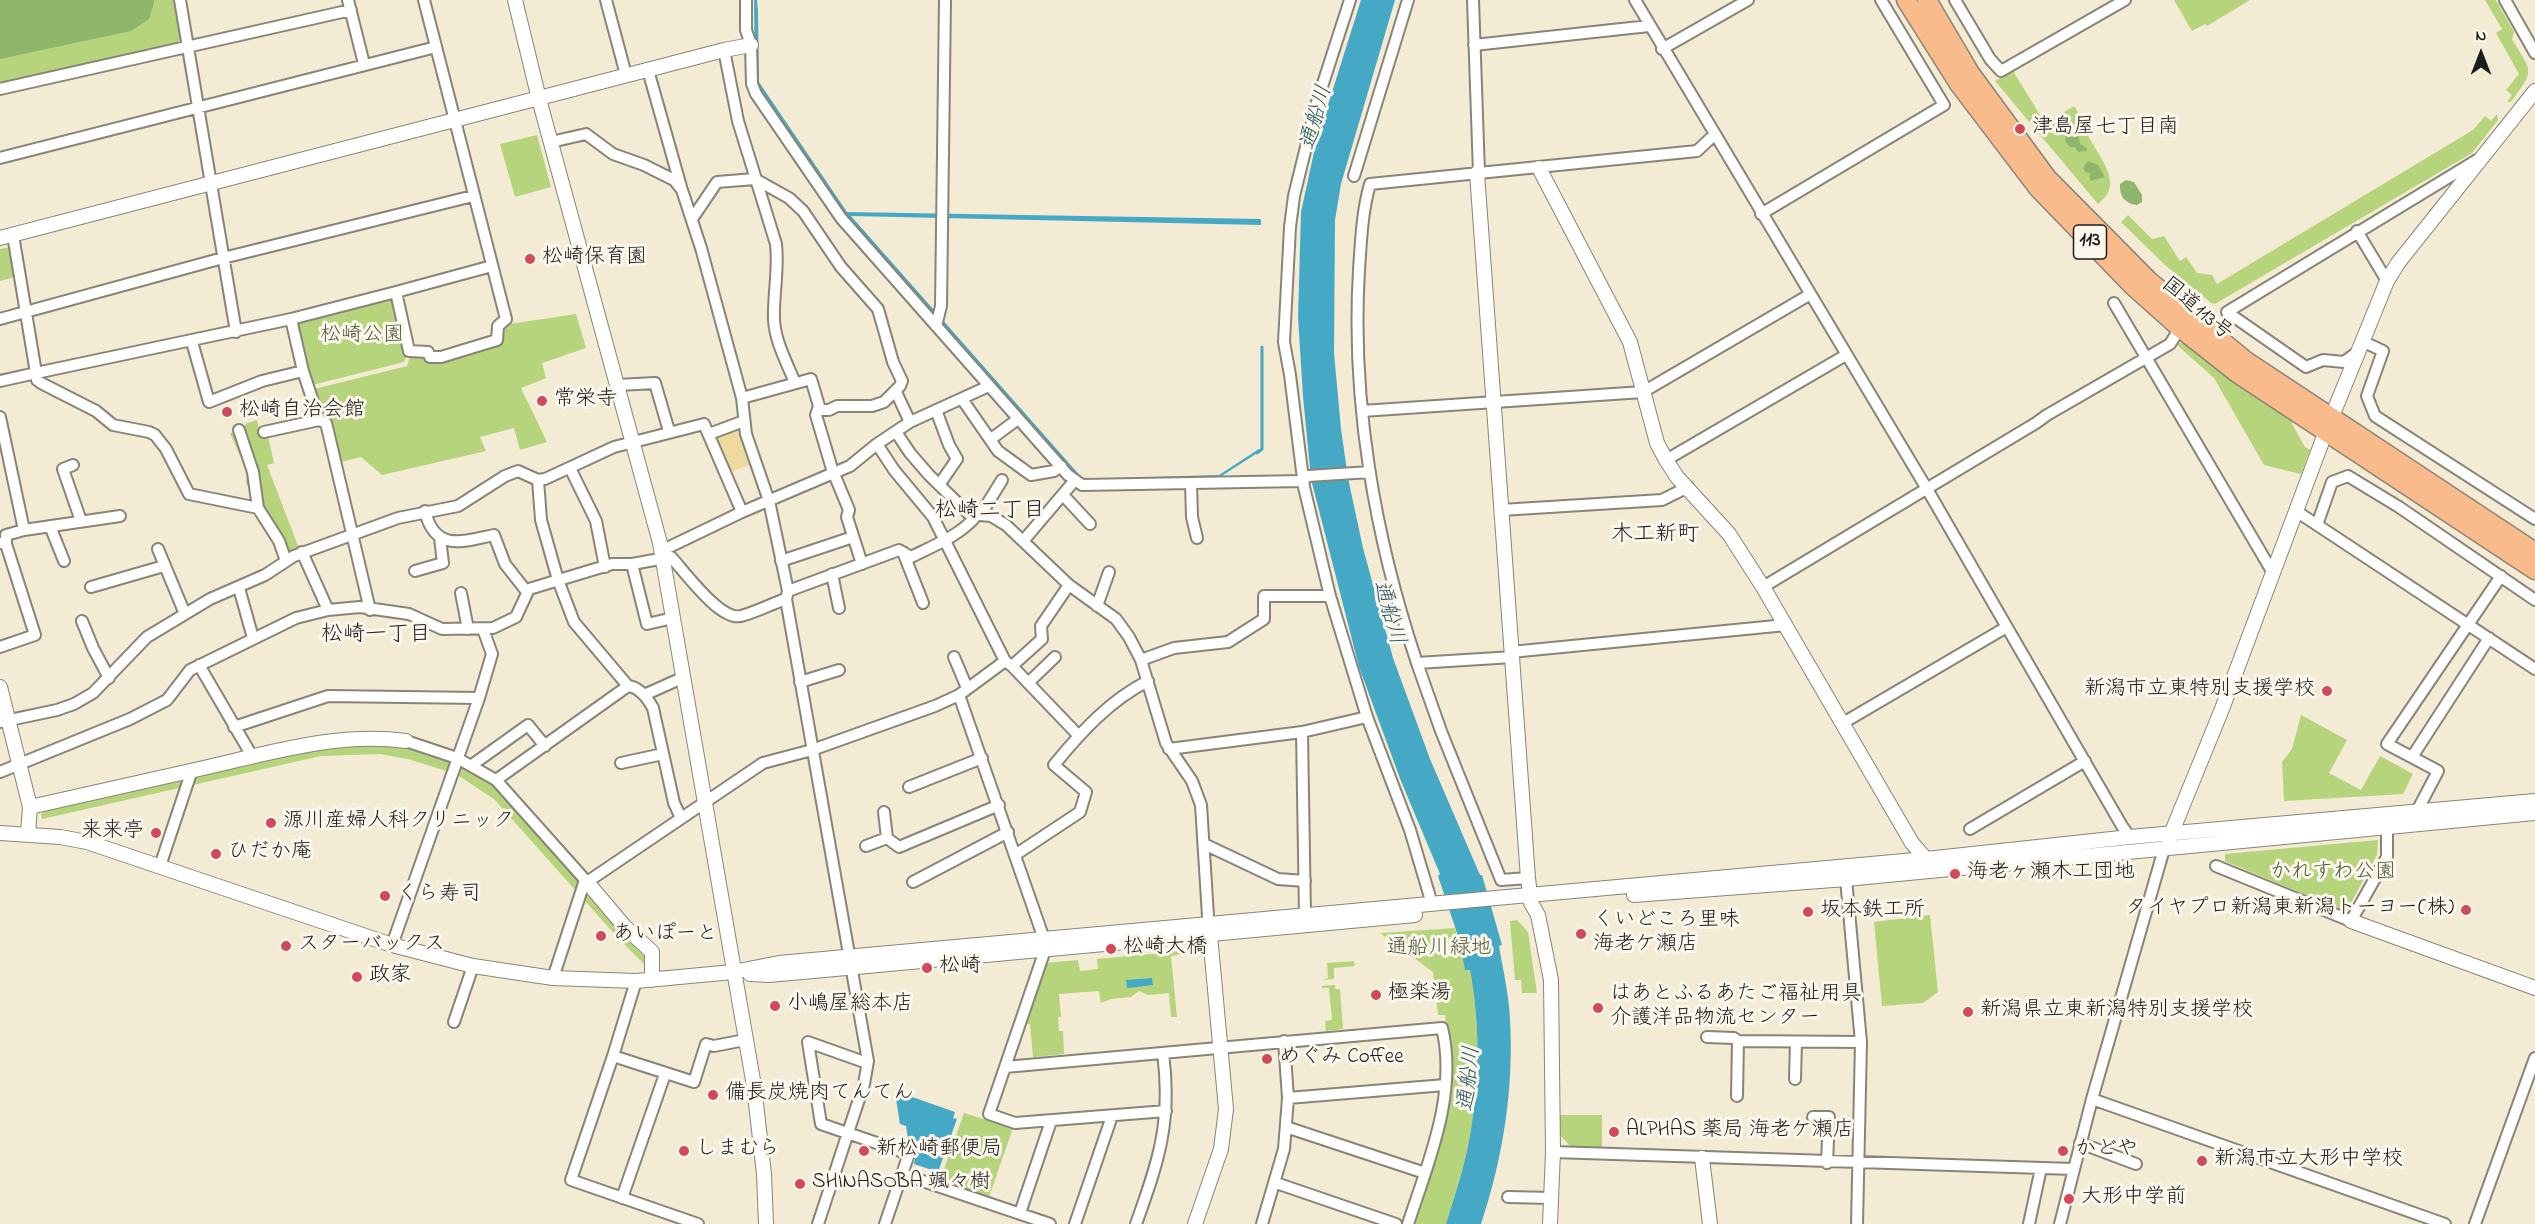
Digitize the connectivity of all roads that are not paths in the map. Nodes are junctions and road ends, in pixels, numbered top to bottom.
1 (180, 0) edge
2 (424, 0) edge
3 (514, 0) edge
4 (606, 0) edge
5 (746, 0) edge
6 (945, 0) edge
7 (1350, 0) edge
8 (1408, 0) edge
9 (1473, 0) edge
10 (1635, 0) edge
11 (1725, 0) edge
12 (1748, 0) edge
13 (1881, 0) edge
14 (1906, 0) edge
15 (1927, 0) edge
16 (1955, 0) edge
17 (2125, 0) edge
18 (2505, 0) edge
19 (349, 5) edge
20 (1731, 10) junction
21 (1649, 26) junction
22 (187, 45) junction
23 (751, 45) junction
24 (1474, 45) junction
25 (436, 47) junction
26 (1662, 49) junction
27 (724, 50) junction
28 (2535, 53) edge
29 (364, 64) junction
30 (648, 70) junction
31 (626, 75) junction
32 (0, 89) edge
33 (2535, 91) edge
34 (539, 99) junction
35 (198, 107) junction
36 (455, 121) junction
37 (1714, 135) junction
38 (551, 142) junction
39 (2482, 157) junction
40 (0, 158) edge
41 (1539, 168) junction
42 (1478, 173) junction
43 (1354, 176) dead end
44 (755, 179) junction
45 (210, 184) junction
46 (682, 190) junction
47 (473, 196) junction
48 (1761, 214) junction
49 (692, 219) junction
50 (2357, 231) junction
51 (7, 237) edge
52 (223, 258) junction
53 (492, 266) junction
54 (2387, 281) junction
55 (396, 292) junction
56 (1809, 295) junction
57 (2114, 303) dead end
58 (25, 312) junction
59 (0, 319) edge
60 (291, 319) junction
61 (936, 326) junction
62 (2180, 328) junction
63 (236, 332) junction
64 (192, 342) junction
65 (2362, 346) junction
66 (1846, 355) junction
67 (2145, 357) junction
68 (303, 371) junction
69 (36, 373) junction
70 (0, 381) edge
71 (795, 383) junction
72 (618, 385) junction
73 (989, 386) junction
74 (896, 392) junction
75 (1643, 392) junction
76 (742, 398) junction
77 (962, 399) junction
78 (1494, 402) junction
79 (818, 410) junction
80 (936, 410) junction
81 (1362, 411) junction
82 (0, 417) edge
83 (1018, 419) junction
84 (320, 420) junction
85 (744, 421) junction
86 (910, 422) junction
87 (2329, 425) junction
88 (239, 430) dead end
89 (669, 431) junction
90 (264, 432) dead end
91 (896, 432) junction
92 (709, 434) junction
93 (991, 439) junction
94 (3, 440) edge
95 (634, 440) junction
96 (877, 444) junction
97 (1666, 460) junction
98 (73, 465) dead end
99 (1061, 466) junction
100 (570, 468) junction
101 (1370, 472) junction
102 (834, 474) junction
103 (1305, 478) junction
104 (537, 480) junction
105 (1002, 480) dead end
106 (1075, 480) junction
107 (1191, 483) junction
108 (939, 485) junction
109 (1688, 488) junction
110 (1927, 489) junction
111 (1063, 495) junction
112 (769, 501) junction
113 (258, 508) junction
114 (1501, 510) junction
115 (425, 511) junction
116 (742, 512) junction
117 (2296, 512) junction
118 (978, 515) junction
119 (120, 516) dead end
120 (2535, 519) edge
121 (81, 521) junction
122 (1090, 524) dead end
123 (50, 525) junction
124 (2317, 525) junction
125 (24, 530) junction
126 (354, 533) junction
127 (853, 537) junction
128 (440, 538) junction
129 (1197, 538) dead end
130 (945, 539) junction
131 (1024, 540) junction
132 (3, 543) edge
133 (158, 549) dead end
134 (302, 552) junction
135 (903, 552) junction
136 (2535, 552) edge
137 (662, 554) junction
138 (63, 561) dead end
139 (285, 561) junction
140 (781, 561) junction
141 (632, 564) junction
142 (862, 564) junction
143 (164, 566) junction
144 (605, 567) junction
145 (2535, 570) edge
146 (416, 571) dead end
147 (1109, 572) dead end
148 (2273, 573) junction
149 (832, 574) junction
150 (2501, 576) junction
151 (558, 580) junction
152 (1069, 585) junction
153 (1763, 587) junction
154 (91, 588) dead end
155 (239, 588) junction
156 (462, 592) dead end
157 (527, 592) junction
158 (787, 595) junction
159 (1330, 596) junction
160 (2535, 600) edge
161 (923, 603) dead end
162 (1097, 606) junction
163 (839, 608) dead end
164 (370, 609) junction
165 (328, 610) junction
166 (185, 614) junction
167 (672, 618) junction
168 (82, 621) dead end
169 (2467, 624) junction
170 (1786, 625) junction
171 (2005, 628) junction
172 (468, 629) junction
173 (483, 629) junction
174 (253, 638) junction
175 (2489, 638) junction
176 (0, 647) edge
177 (1512, 655) junction
178 (954, 657) dead end
179 (1055, 657) dead end
180 (1141, 660) junction
181 (1009, 663) junction
182 (1417, 663) junction
183 (200, 664) junction
184 (2535, 669) edge
185 (839, 670) dead end
186 (109, 678) junction
187 (682, 678) junction
188 (1148, 681) junction
189 (800, 682) junction
190 (1028, 683) junction
191 (628, 686) junction
192 (0, 687) edge
193 (963, 692) junction
194 (644, 695) junction
195 (479, 698) junction
196 (1367, 717) junction
197 (5, 721) edge
198 (1843, 723) junction
199 (234, 727) junction
200 (1302, 732) junction
201 (1078, 735) junction
202 (406, 741) joint
203 (545, 746) junction
204 (1169, 749) junction
205 (812, 750) junction
206 (663, 754) junction
207 (252, 756) junction
208 (2412, 757) junction
209 (457, 758) junction
210 (982, 758) junction
211 (2085, 761) junction
212 (20, 762) junction
213 (621, 763) dead end
214 (472, 765) junction
215 (192, 770) junction
216 (0, 772) edge
217 (496, 780) junction
218 (909, 787) dead end
219 (2535, 801) edge
220 (704, 803) junction
221 (999, 805) junction
222 (30, 807) junction
223 (2417, 811) junction
224 (884, 812) dead end
225 (2535, 813) edge
226 (681, 818) junction
227 (2387, 826) junction
228 (1970, 830) dead end
229 (1008, 832) junction
230 (0, 833) edge
231 (2172, 833) junction
232 (28, 834) junction
233 (2130, 837) junction
234 (887, 838) junction
235 (1204, 843) junction
236 (866, 846) dead end
237 (2164, 849) junction
238 (1015, 855) junction
239 (1926, 859) junction
240 (160, 866) junction
241 (2216, 866) dead end
242 (1528, 878) junction
243 (1846, 879) junction
244 (586, 881) junction
245 (1305, 881) junction
246 (913, 882) dead end
247 (1523, 900) junction
248 (1436, 906) junction
249 (1305, 916) junction
250 (2351, 921) junction
251 (1209, 930) junction
252 (392, 945) junction
253 (1044, 945) junction
254 (851, 962) junction
255 (473, 966) junction
256 (733, 972) junction
257 (553, 978) junction
258 (652, 980) junction
259 (636, 981) junction
260 (2535, 988) edge
261 (454, 1022) dead end
262 (1707, 1037) dead end
263 (745, 1040) junction
264 (1284, 1041) junction
265 (1738, 1041) junction
266 (1796, 1042) junction
267 (1861, 1042) junction
268 (1221, 1048) junction
269 (1163, 1053) junction
270 (613, 1056) junction
271 (2535, 1058) edge
272 (867, 1063) junction
273 (1005, 1067) junction
274 (665, 1074) junction
275 (1795, 1079) dead end
276 (1445, 1085) junction
277 (1737, 1096) dead end
278 (1288, 1098) junction
279 (2092, 1099) junction
280 (1166, 1111) junction
281 (1112, 1116) junction
282 (1813, 1117) dead end
283 (1051, 1121) junction
284 (1286, 1127) junction
285 (848, 1133) junction
286 (2080, 1143) junction
287 (1553, 1152) junction
288 (1702, 1158) junction
289 (1827, 1163) junction
290 (1858, 1164) junction
291 (2136, 1164) dead end
292 (2041, 1168) junction
293 (2073, 1169) junction
294 (1425, 1173) junction
295 (902, 1174) junction
296 (1276, 1182) junction
297 (1508, 1197) dead end
298 (622, 1198) junction
299 (1551, 1198) junction
300 (1020, 1213) junction
301 (695, 1224) edge
302 (766, 1224) edge
303 (818, 1224) edge
304 (885, 1224) edge
305 (1050, 1224) edge
306 (1075, 1224) edge
307 (1136, 1224) edge
308 (1195, 1224) edge
309 (1262, 1224) edge
310 (1396, 1224) edge
311 (1408, 1224) edge
312 (1550, 1224) edge
313 (1710, 1224) edge
314 (1857, 1224) edge
315 (2029, 1224) edge
316 (2060, 1224) edge
317 (2445, 1224) edge
318 (2475, 1224) edge

1 - 22 street
2 - 25 street
3 - 34 street
4 - 31 street
5 - 23 street
6 - 61 street
7 - 103 street
8 - 43 street
9 - 24 street
10 - 21 street
11 - 20 street
12 - 20 street
13 - 48 street
14 - 62 highway, 国道113号 / 113
15 - 87 highway, 国道113号 / 113
16 - 17 street
18 - 28 street
19 - 22 street
19 - 29 street
20 - 26 street
21 - 24 street
21 - 26 street
22 - 32 street
22 - 35 street
23 - 27 street
23 - 61 street
24 - 42 street
25 - 29 street
25 - 36 street
26 - 37 street
27 - 30 street
27 - 44 street
29 - 35 street
30 - 31 street
30 - 46 street
31 - 34 street
33 - 39 street
34 - 36 street
34 - 38 street
35 - 40 street
35 - 45 street
36 - 45 street
36 - 47 street
37 - 41 street
37 - 48 street
38 - 46 street
38 - 72 street
39 - 50 street
39 - 54 street
41 - 42 street
41 - 75 street
42 - 78 street
42 - 81 street
44 - 49 street
44 - 71 street
44 - 74 street
45 - 51 street
45 - 52 street
46 - 49 street
47 - 52 street
47 - 53 street
48 - 56 street
49 - 76 street
50 - 54 street
50 - 65 street
51 - 58 street
52 - 58 street
52 - 63 street
53 - 55 street
53 - 55 street
54 - 65 street
55 - 60 street
56 - 66 street
56 - 75 street
57 - 67 street
58 - 59 street
58 - 69 street
60 - 63 street
60 - 68 street
61 - 73 street
62 - 67 street
62 - 87 highway, 国道113号 / 113
63 - 64 street
64 - 68 street
64 - 69 street
65 - 87 street
65 - 120 street
66 - 97 street
66 - 110 street
67 - 110 street
67 - 148 street
68 - 84 street
69 - 70 street
69 - 113 street
71 - 76 street
71 - 79 street
72 - 89 street
72 - 95 street
73 - 77 street
73 - 83 street
74 - 79 street
74 - 86 street
75 - 78 street
75 - 97 street
76 - 85 street
77 - 80 street
77 - 93 street
78 - 81 street
78 - 114 street
79 - 102 street
80 - 86 street
80 - 108 street
81 - 101 street
82 - 94 street
83 - 93 street
83 - 99 street
84 - 90 street
84 - 126 street
85 - 92 street
85 - 112 street
86 - 91 street
87 - 117 street
87 - 136 highway, 国道113号 / 113
87 - 145 highway, 国道113号 / 113
88 - 113 street
89 - 92 street
89 - 95 street
91 - 96 street
91 - 108 street
92 - 116 street
93 - 99 street
94 - 125 street
95 - 100 street
95 - 137 street
96 - 102 street
96 - 130 street
97 - 109 street
98 - 121 street
99 - 106 street
100 - 104 street
100 - 144 street
101 - 103 street
101 - 182 street
102 - 112 street
102 - 127 street
103 - 107 street
103 - 159 street
104 - 115 street
104 - 151 street
105 - 118 street
106 - 107 street
106 - 111 street
107 - 129 street
108 - 118 street
109 - 114 street
109 - 153 street
110 - 153 street
110 - 171 street
111 - 122 street
111 - 131 street
112 - 116 street
112 - 140 street
113 - 139 street
114 - 177 street
115 - 126 street
115 - 128 street
116 - 137 street
117 - 124 street
117 - 148 street
118 - 130 street
118 - 131 street
119 - 121 street
121 - 123 street
123 - 125 street
123 - 138 street
124 - 150 street
124 - 169 street
125 - 132 street
126 - 134 street
126 - 164 street
127 - 140 street
127 - 142 street
128 - 146 street
128 - 157 street
130 - 135 street
130 - 181 street
131 - 152 street
132 - 176 street
133 - 143 street
134 - 139 street
134 - 165 street
135 - 142 street
135 - 161 street
137 - 141 street
137 - 158 street
137 - 167 street
139 - 155 street
140 - 158 street
141 - 144 street
141 - 167 street
142 - 149 street
143 - 154 street
143 - 166 street
144 - 151 street
147 - 162 street
148 - 231 street
149 - 158 street
149 - 163 street
150 - 160 street
150 - 169 street
151 - 157 street
151 - 191 street
152 - 162 street
152 - 181 street
153 - 170 street
155 - 166 street
155 - 174 street
156 - 172 street
157 - 173 street
158 - 189 street
159 - 180 street
159 - 196 street
162 - 180 street
164 - 165 street
164 - 172 street
165 - 174 street
166 - 186 street
167 - 187 street
168 - 186 street
169 - 175 street
169 - 208 street
170 - 177 street
170 - 198 street
171 - 198 street
171 - 211 street
172 - 173 street
173 - 195 street
174 - 183 street
175 - 184 street
175 - 208 street
177 - 182 street
177 - 242 street
178 - 193 street
179 - 190 street
180 - 188 street
181 - 190 street
181 - 193 street
182 - 242 street
183 - 199 street
183 - 212 street
185 - 189 street
186 - 197 street
187 - 194 street
187 - 220 street
188 - 201 street
188 - 204 street
189 - 205 street
190 - 201 street
191 - 194 street
191 - 203 street
192 - 197 street
193 - 205 street
193 - 210 street
194 - 206 street
195 - 199 street
195 - 209 street
196 - 200 street
196 - 248 street
197 - 212 street
198 - 239 street
199 - 207 street
200 - 204 street
200 - 245 street
201 - 238 street
202 - 207 street
202 - 209 street
203 - 214 street
203 - 217 street
204 - 235 street
205 - 220 street
205 - 254 street
206 - 213 street
206 - 226 street
207 - 215 street
208 - 223 street
209 - 214 street
209 - 252 street
210 - 218 street
210 - 221 street
211 - 228 street
211 - 233 street
212 - 216 street
212 - 222 street
214 - 217 street
215 - 222 street
215 - 240 street
217 - 244 street
219 - 223 street
220 - 226 street
220 - 256 street
221 - 229 street
221 - 234 street
222 - 232 street
223 - 231 street
224 - 234 street
225 - 227 street
226 - 244 street
227 - 237 street
227 - 250 street
229 - 238 street
229 - 246 street
230 - 232 street
231 - 233 street
231 - 237 street
232 - 240 street
233 - 239 street
234 - 236 street
235 - 245 street
235 - 251 street
237 - 243 street
237 - 279 street
238 - 253 street
239 - 247 street
240 - 252 street
241 - 250 street
242 - 247 street
243 - 247 street
243 - 267 street
244 - 257 street
244 - 258 street
245 - 249 street
247 - 248 street
247 - 287 street
248 - 249 street
248 - 251 street
249 - 251 street
250 - 260 street
251 - 253 street
251 - 268 street
252 - 255 street
253 - 254 street
253 - 273 street
254 - 256 street
254 - 272 street
255 - 257 street
255 - 261 street
256 - 258 street
256 - 263 street
257 - 259 street
258 - 259 street
259 - 270 street
262 - 265 street
263 - 274 street
263 - 302 street
264 - 268 street
264 - 276 street
264 - 278 street
265 - 266 street
265 - 277 street
266 - 267 street
266 - 275 street
267 - 290 street
268 - 269 street
268 - 308 street
269 - 273 street
269 - 280 street
270 - 274 street
270 - 298 street
271 - 318 street
272 - 285 street
272 - 285 street
273 - 283 street
274 - 298 street
276 - 278 street
276 - 294 street
278 - 284 street
279 - 286 street
279 - 317 street
280 - 281 street
280 - 307 street
281 - 283 street
281 - 306 street
282 - 289 street
283 - 300 street
284 - 294 street
284 - 296 street
285 - 295 street
285 - 303 street
286 - 291 street
286 - 293 street
287 - 288 street
287 - 299 street
288 - 289 street
288 - 313 street
289 - 290 street
290 - 292 street
290 - 314 street
292 - 293 street
292 - 315 street
293 - 316 street
294 - 311 street
295 - 300 street
295 - 304 street
296 - 309 street
296 - 310 street
297 - 299 street
298 - 301 street
299 - 312 street
300 - 305 street

